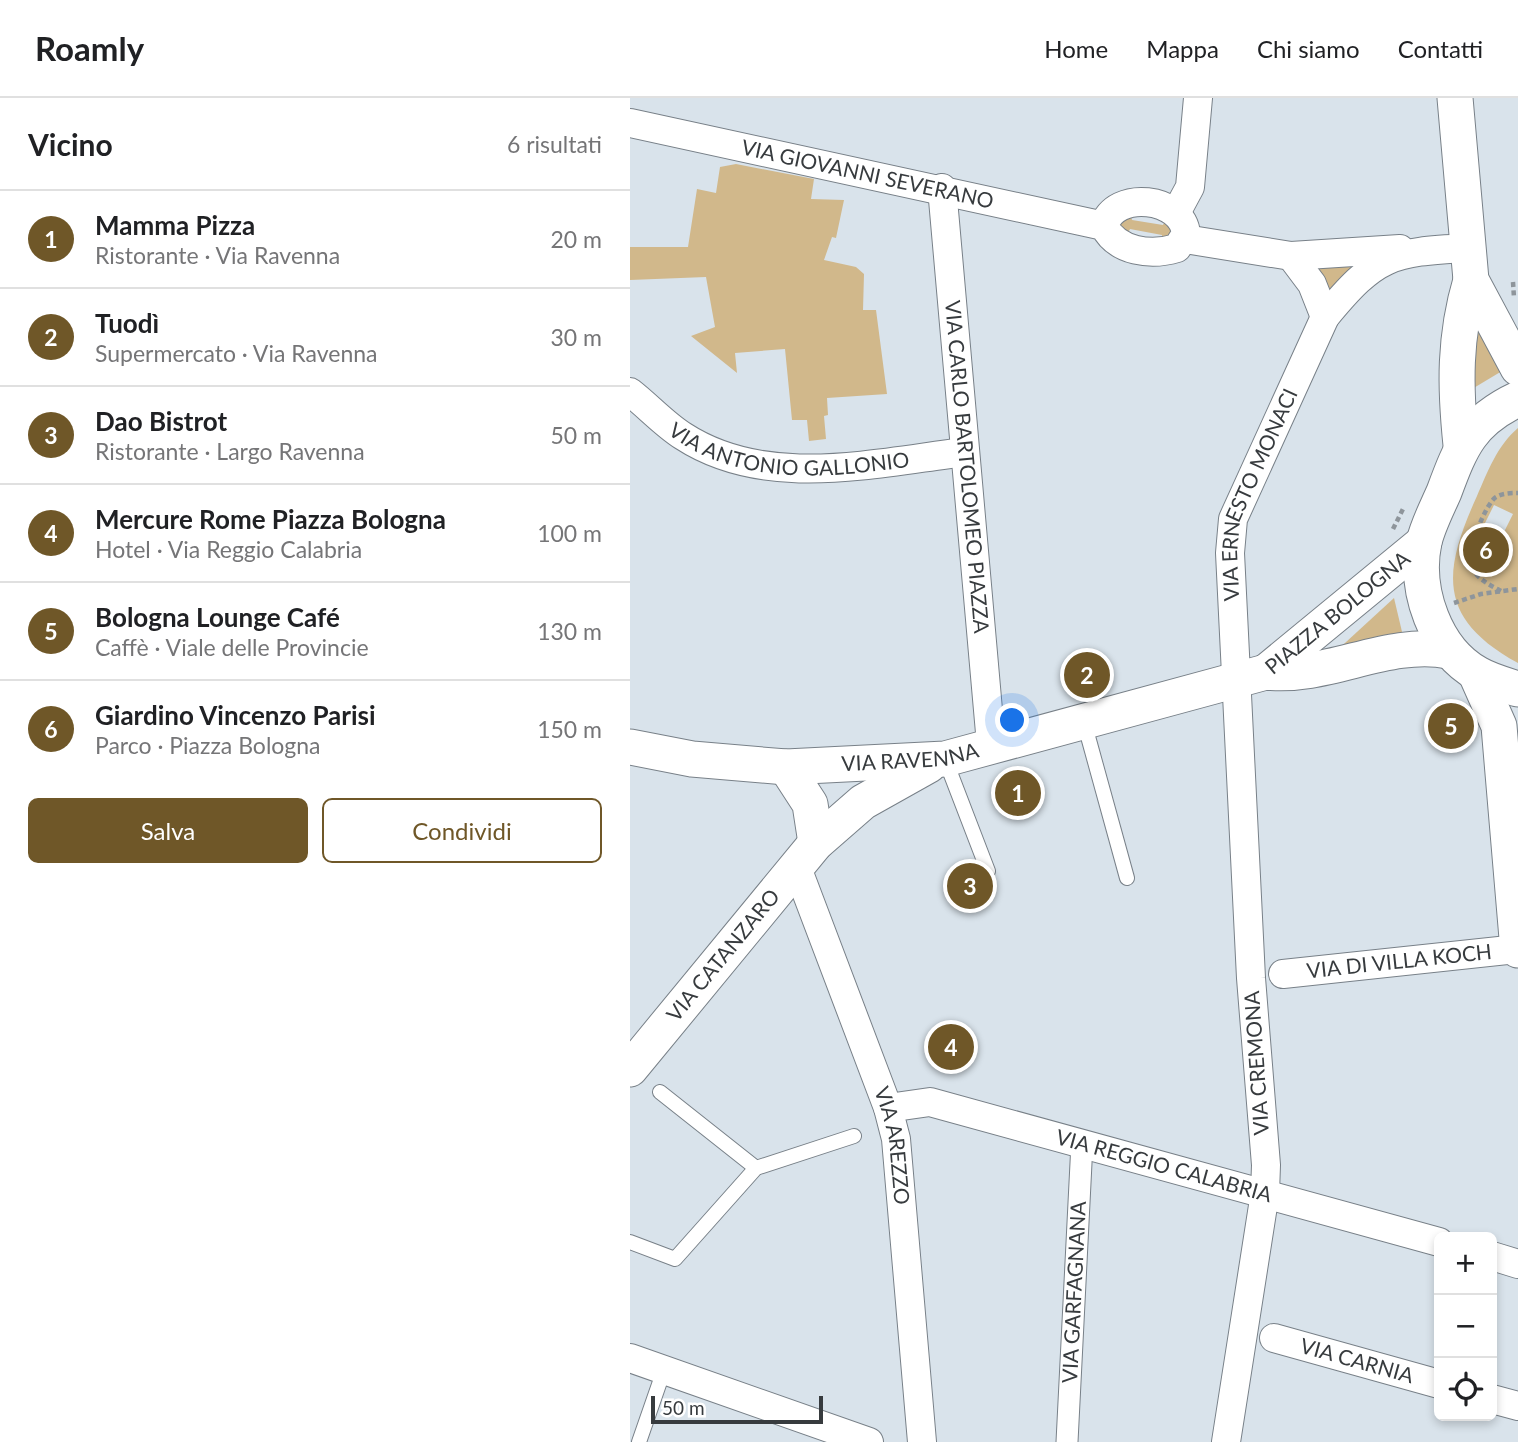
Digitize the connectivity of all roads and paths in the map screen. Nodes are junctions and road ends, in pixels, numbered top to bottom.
1 (1198, 98) edge
2 (1455, 98) edge
3 (630, 123) edge
4 (942, 188) junction
5 (1104, 226) junction
6 (1180, 226) junction
7 (1410, 251) junction
8 (1291, 256) junction
9 (1470, 264) junction
10 (1513, 282) dead end
11 (1513, 296) dead end
12 (1325, 317) junction
13 (1518, 368) edge
14 (630, 392) edge
15 (1518, 399) edge
16 (1461, 445) junction
17 (965, 453) junction
18 (1518, 493) edge
19 (1404, 506) dead end
20 (1408, 536) junction
21 (1518, 589) edge
22 (1502, 591) junction
23 (1453, 603) dead end
24 (1449, 651) junction
25 (1476, 674) junction
26 (1251, 676) junction
27 (1518, 689) edge
28 (1083, 721) junction
29 (991, 744) junction
30 (630, 747) edge
31 (945, 759) junction
32 (786, 767) junction
33 (863, 802) junction
34 (1513, 829) edge
35 (806, 854) junction
36 (988, 872) dead end
37 (1127, 878) dead end
38 (1518, 949) edge
39 (1283, 974) dead end
40 (630, 1069) edge
41 (660, 1092) dead end
42 (888, 1108) junction
43 (853, 1136) dead end
44 (1082, 1143) junction
45 (755, 1168) junction
46 (1265, 1193) junction
47 (1434, 1240) edge
48 (630, 1242) edge
49 (1497, 1258) edge
50 (1518, 1264) edge
51 (1273, 1338) dead end
52 (630, 1358) edge
53 (664, 1370) junction
54 (1434, 1383) edge
55 (1497, 1400) edge
56 (1518, 1406) edge
57 (639, 1442) edge
58 (869, 1442) edge
59 (922, 1442) edge
60 (1067, 1442) edge
61 (1226, 1442) edge

1 - 6 street
2 - 9 street
3 - 4 street, VIA GIOVANNI SEVERANO
4 - 5 street, VIA GIOVANNI SEVERANO
4 - 17 street, VIA CARLO BARTOLOMEO PIAZZA
5 - 6 street, VIA GIOVANNI SEVERANO
5 - 6 street, VIA GIOVANNI SEVERANO
6 - 8 street, VIA GIOVANNI SEVERANO
7 - 8 street, VIA GIOVANNI SEVERANO
7 - 9 street, VIA ERNESTO MONACI
7 - 12 street, VIA ERNESTO MONACI
8 - 12 street
9 - 13 street
9 - 16 street, PIAZZA BOLOGNA
10 - 11 path
12 - 26 street, VIA ERNESTO MONACI
14 - 17 street, VIA ANTONIO GALLONIO
15 - 16 street, PIAZZA BOLOGNA
16 - 20 street, PIAZZA BOLOGNA
17 - 29 street, VIA CARLO BARTOLOMEO PIAZZA
18 - 22 path
19 - 20 path
20 - 24 street, PIAZZA BOLOGNA
20 - 26 street, PIAZZA BOLOGNA
21 - 22 path
22 - 23 path
24 - 25 street, PIAZZA BOLOGNA
24 - 26 street, PIAZZA BOLOGNA
25 - 27 street, PIAZZA BOLOGNA
25 - 34 street
26 - 28 street, VIA RAVENNA
26 - 46 street, VIA CREMONA
28 - 29 street, VIA RAVENNA
28 - 37 lane
29 - 31 street, VIA RAVENNA
30 - 32 street, VIA RAVENNA
31 - 32 street, VIA RAVENNA
31 - 33 street, VIA CATANZARO
31 - 36 lane
32 - 33 street
32 - 35 street
33 - 35 street, VIA CATANZARO
34 - 38 street
35 - 40 street, VIA CATANZARO
35 - 42 street, VIA AREZZO
38 - 39 street, VIA DI VILLA KOCH
41 - 45 lane
42 - 44 street, VIA REGGIO CALABRIA
42 - 59 street, VIA AREZZO
43 - 45 lane
44 - 46 street, VIA REGGIO CALABRIA
44 - 60 street, VIA GARFAGNANA
45 - 48 lane
46 - 47 street, VIA REGGIO CALABRIA
46 - 61 street, VIA CREMONA
49 - 50 street
51 - 54 street, VIA CARNIA
52 - 53 street
53 - 57 lane
53 - 58 street
55 - 56 street

